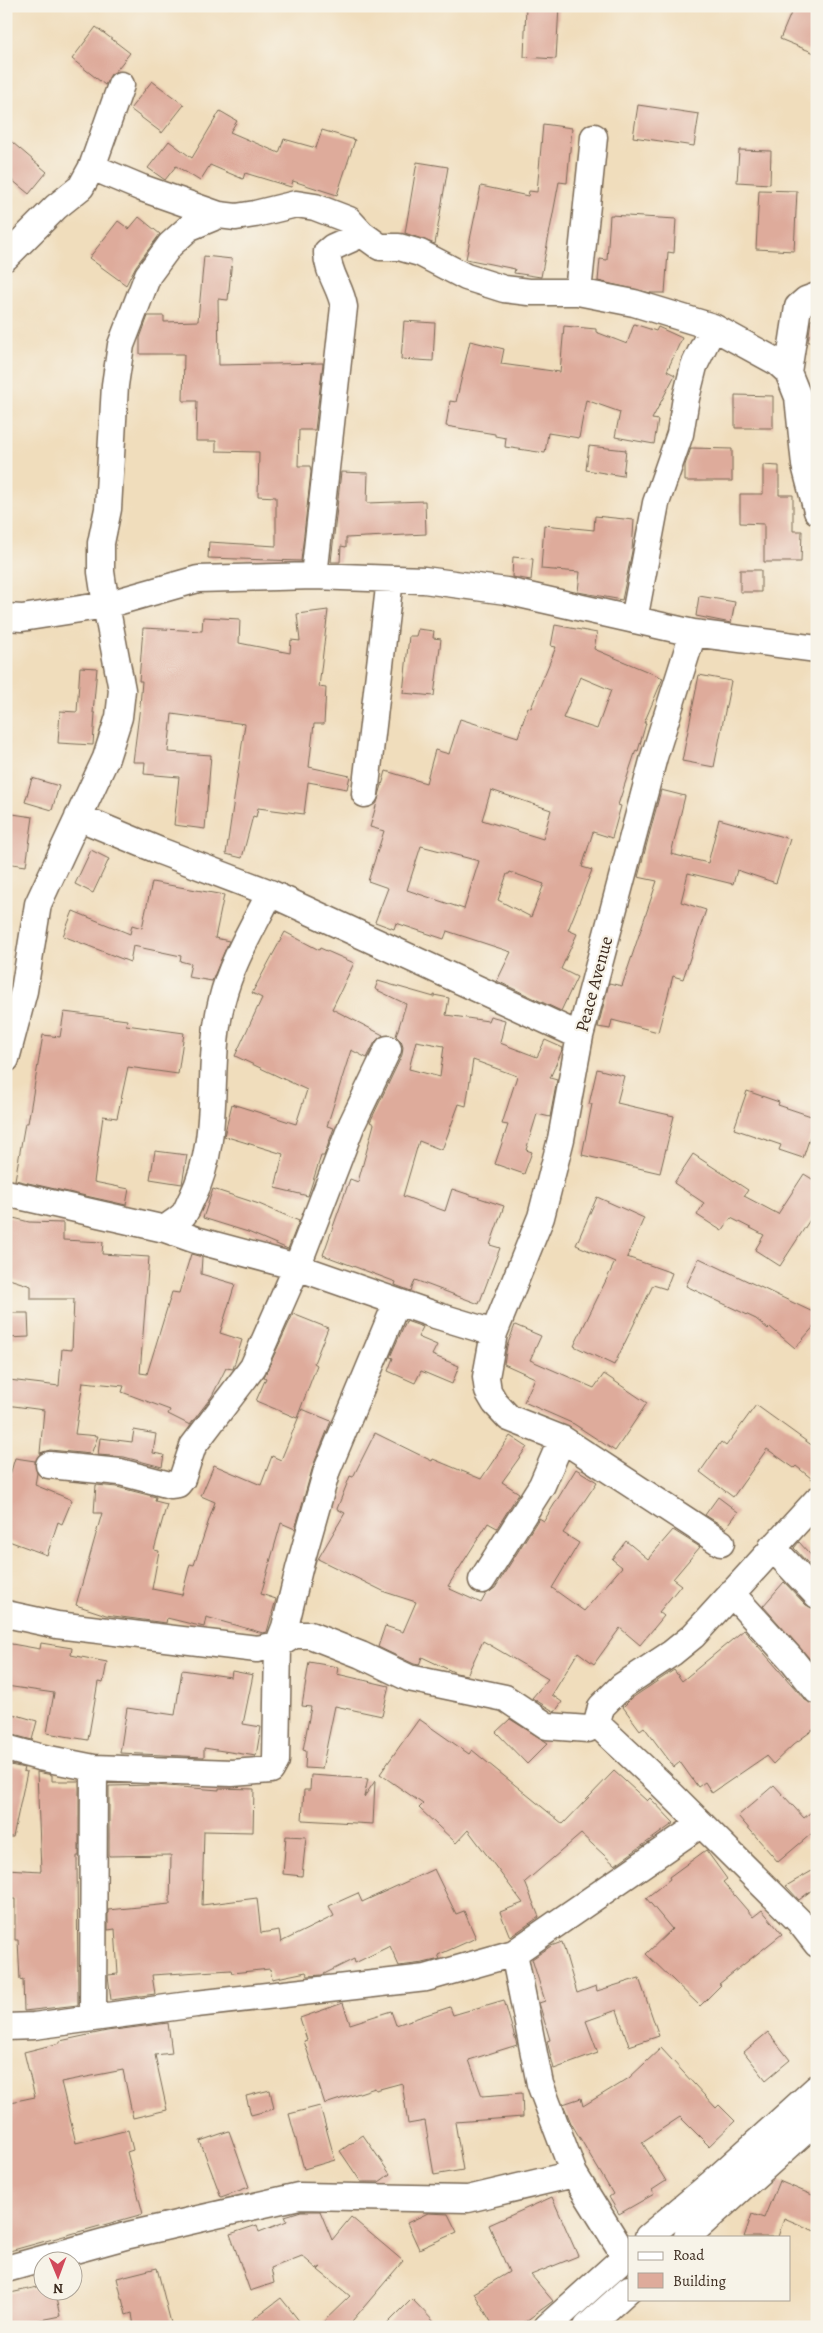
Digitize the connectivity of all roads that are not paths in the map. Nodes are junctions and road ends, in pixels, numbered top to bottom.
1 (121, 85) dead end
2 (594, 137) dead end
3 (92, 167) junction
4 (219, 215) junction
5 (362, 234) junction
6 (6, 257) edge
7 (578, 292) junction
8 (817, 296) edge
9 (713, 327) junction
10 (788, 372) junction
11 (817, 511) edge
12 (314, 576) junction
13 (390, 579) junction
14 (106, 605) junction
15 (6, 617) edge
16 (634, 620) junction
17 (693, 633) junction
18 (817, 649) edge
19 (365, 794) dead end
20 (78, 817) junction
21 (270, 893) junction
22 (580, 1036) junction
23 (388, 1049) dead end
24 (6, 1059) edge
25 (6, 1193) edge
26 (165, 1229) junction
27 (297, 1267) junction
28 (397, 1302) junction
29 (494, 1333) junction
30 (562, 1439) junction
31 (49, 1465) dead end
32 (817, 1500) edge
33 (721, 1543) dead end
34 (772, 1547) junction
35 (482, 1580) dead end
36 (730, 1593) junction
37 (817, 1595) edge
38 (6, 1614) edge
39 (278, 1645) junction
40 (817, 1691) edge
41 (598, 1724) junction
42 (6, 1748) edge
43 (94, 1768) junction
44 (701, 1824) junction
45 (817, 1944) edge
46 (514, 1953) junction
47 (93, 2018) junction
48 (6, 2027) edge
49 (817, 2088) edge
50 (817, 2120) edge
51 (574, 2174) junction
52 (649, 2236) edge
53 (688, 2236) edge
54 (627, 2255) edge
55 (6, 2268) edge
56 (628, 2290) edge
57 (547, 2327) edge
58 (587, 2327) edge

1 - 3 street
2 - 7 street
3 - 4 street
3 - 6 street
4 - 5 street
4 - 14 street
5 - 7 street
5 - 12 street
7 - 9 street
8 - 10 street
9 - 10 street
9 - 16 street
10 - 11 street
12 - 13 street
12 - 14 street
13 - 16 street
13 - 19 street
14 - 15 street
14 - 20 street
16 - 17 street
17 - 18 street
17 - 22 street, Peace Avenue
20 - 21 street
20 - 24 street
21 - 22 street
21 - 26 street
22 - 29 street, Peace Avenue
23 - 27 street
25 - 26 street
26 - 27 street
27 - 28 street
27 - 31 street
28 - 29 street
28 - 39 street
29 - 30 street, Peace Avenue
30 - 33 street, Peace Avenue
30 - 35 street
32 - 34 street
34 - 36 street
34 - 37 street
36 - 40 street
36 - 41 street
38 - 39 street
39 - 41 street
39 - 43 street
41 - 44 street
42 - 43 street
43 - 47 street
44 - 45 street
44 - 46 street
46 - 47 street
46 - 51 street
47 - 48 street
49 - 52 street
50 - 53 street
51 - 54 street
51 - 55 street
54 - 57 street
56 - 58 street

